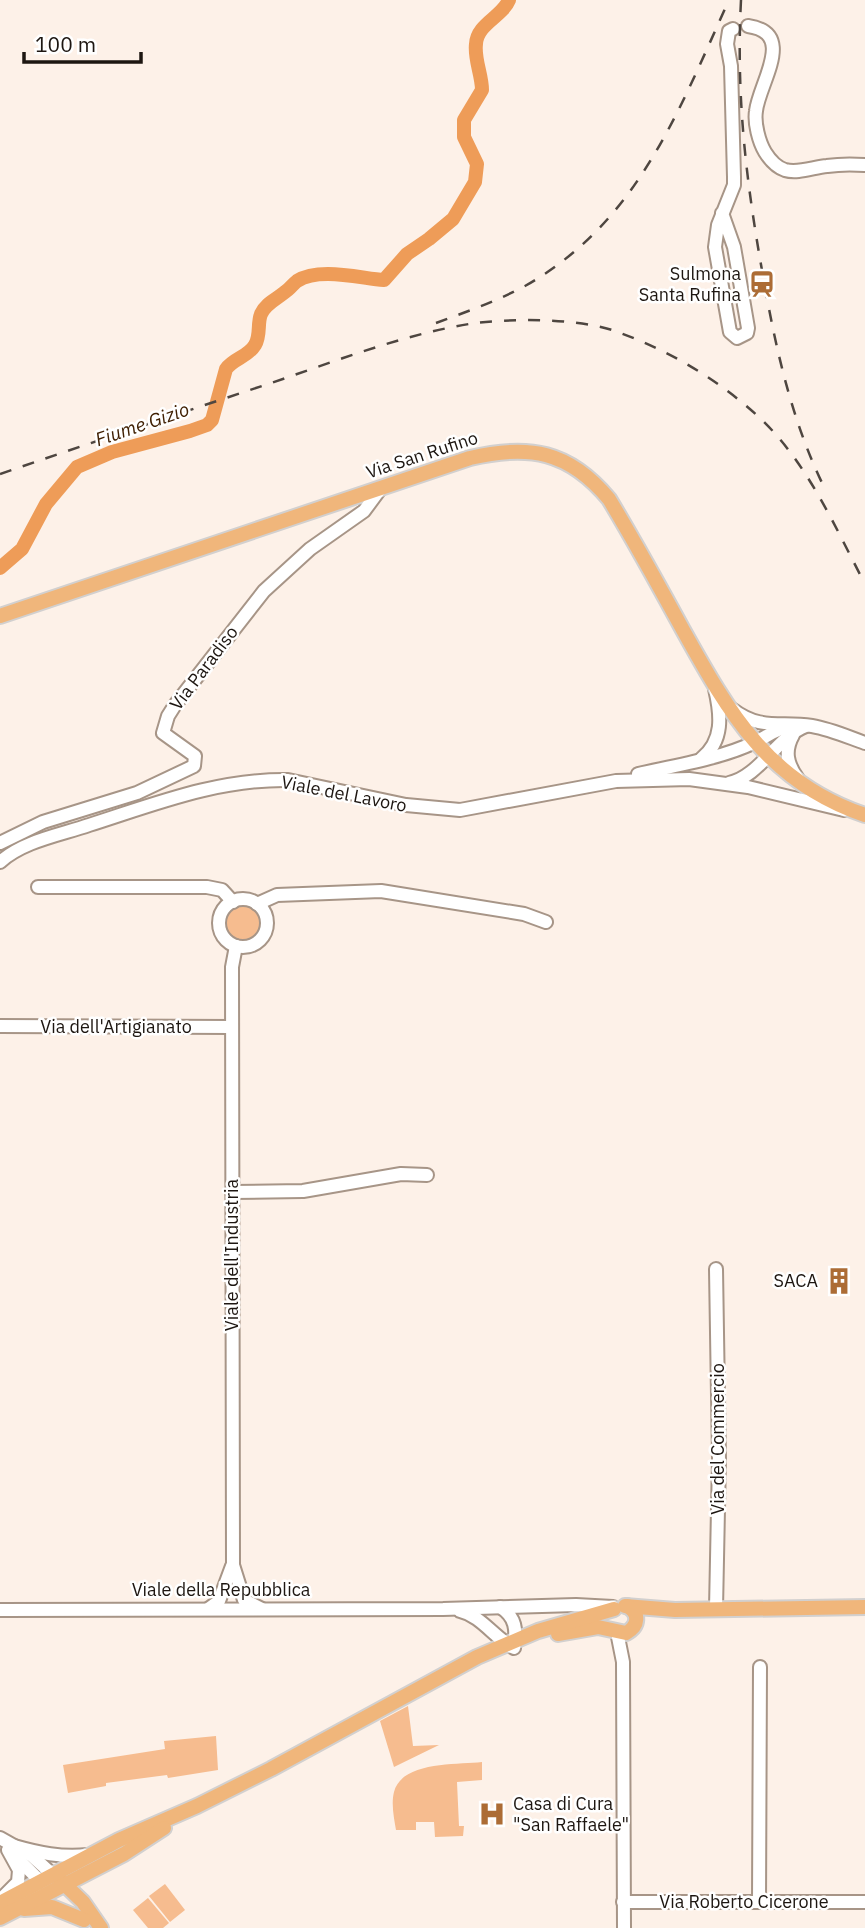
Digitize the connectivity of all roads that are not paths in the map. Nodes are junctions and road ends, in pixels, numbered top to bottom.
1 (748, 26) dead end
2 (733, 29) dead end
3 (865, 165) edge
4 (722, 213) junction
5 (381, 488) junction
6 (0, 616) edge
7 (715, 686) junction
8 (726, 704) junction
9 (797, 727) junction
10 (755, 743) junction
11 (865, 743) edge
12 (767, 755) junction
13 (698, 760) junction
14 (616, 781) junction
15 (801, 783) junction
16 (726, 784) junction
17 (850, 810) junction
18 (865, 815) edge
19 (0, 843) edge
20 (1, 857) edge
21 (38, 887) dead end
22 (233, 902) junction
23 (257, 904) junction
24 (546, 922) dead end
25 (236, 946) junction
26 (0, 1026) edge
27 (232, 1027) junction
28 (427, 1175) dead end
29 (232, 1192) junction
30 (716, 1269) dead end
31 (233, 1565) junction
32 (226, 1586) junction
33 (240, 1591) junction
34 (500, 1606) junction
35 (0, 1607) edge
36 (619, 1607) junction
37 (865, 1607) edge
38 (208, 1609) junction
39 (232, 1609) junction
40 (262, 1609) junction
41 (443, 1609) junction
42 (716, 1609) junction
43 (675, 1610) junction
44 (484, 1624) junction
45 (624, 1630) junction
46 (512, 1643) junction
47 (477, 1657) junction
48 (760, 1667) dead end
49 (380, 1710) junction
50 (5, 1844) edge
51 (95, 1861) junction
52 (52, 1883) junction
53 (83, 1902) junction
54 (623, 1902) junction
55 (759, 1902) junction
56 (865, 1902) edge
57 (2, 1909) edge
58 (89, 1924) edge
59 (100, 1928) edge
60 (624, 1928) edge

1 - 3 street
2 - 4 street
4 - 4 street
5 - 6 main road, Via San Rufino
5 - 7 main road, Via San Rufino
5 - 19 street, Via Paradiso
7 - 8 main road, Via San Rufino
7 - 13 street
8 - 9 street
8 - 10 main road, Via San Rufino
9 - 10 street, Viale del Lavoro
9 - 11 street
9 - 12 street
9 - 15 street
10 - 12 main road, Via San Rufino
10 - 13 street, Viale del Lavoro
12 - 15 main road, Via San Rufino
12 - 16 street
13 - 14 street, Viale del Lavoro
14 - 16 street, Viale del Lavoro
14 - 20 street, Viale del Lavoro
15 - 17 main road, Via San Rufino
16 - 17 street, Viale del Lavoro
17 - 18 main road, Via San Rufino
21 - 22 street
22 - 23 street
22 - 25 street
23 - 24 street
23 - 25 street
25 - 27 street, Viale dell'Industria
26 - 27 street, Via dell'Artigianato
27 - 29 street, Viale dell'Industria
28 - 29 street
29 - 31 street, Viale dell'Industria
30 - 42 street, Via del Commercio
31 - 32 street, Viale dell'Industria
31 - 33 street, Viale dell'Industria
32 - 38 street, Viale dell'Industria
32 - 39 street
33 - 39 street
33 - 40 street
34 - 36 street, Viale della Repubblica
34 - 41 street, Viale della Repubblica
34 - 46 street
35 - 38 street, Viale della Repubblica
36 - 43 main road, Viale della Repubblica
36 - 45 main road
36 - 45 main road
36 - 46 main road
37 - 42 main road, Viale della Repubblica
38 - 39 street, Viale della Repubblica
39 - 40 street, Viale della Repubblica
40 - 41 street, Viale della Repubblica
41 - 44 street, Viale della Repubblica
42 - 43 main road, Viale della Repubblica
43 - 45 main road, Viale della Repubblica
44 - 46 street, Viale della Repubblica
44 - 47 street
45 - 46 main road
45 - 54 street
46 - 47 main road
46 - 49 main road
47 - 49 main road
48 - 55 street
49 - 51 main road
50 - 51 street
50 - 52 street
50 - 57 street
51 - 52 main road
51 - 53 main road
52 - 53 main road
52 - 57 main road
52 - 58 main road
53 - 59 main road
54 - 55 street, Via Roberto Cicerone
54 - 60 street
55 - 56 street, Via Roberto Cicerone
57 - 58 main road

